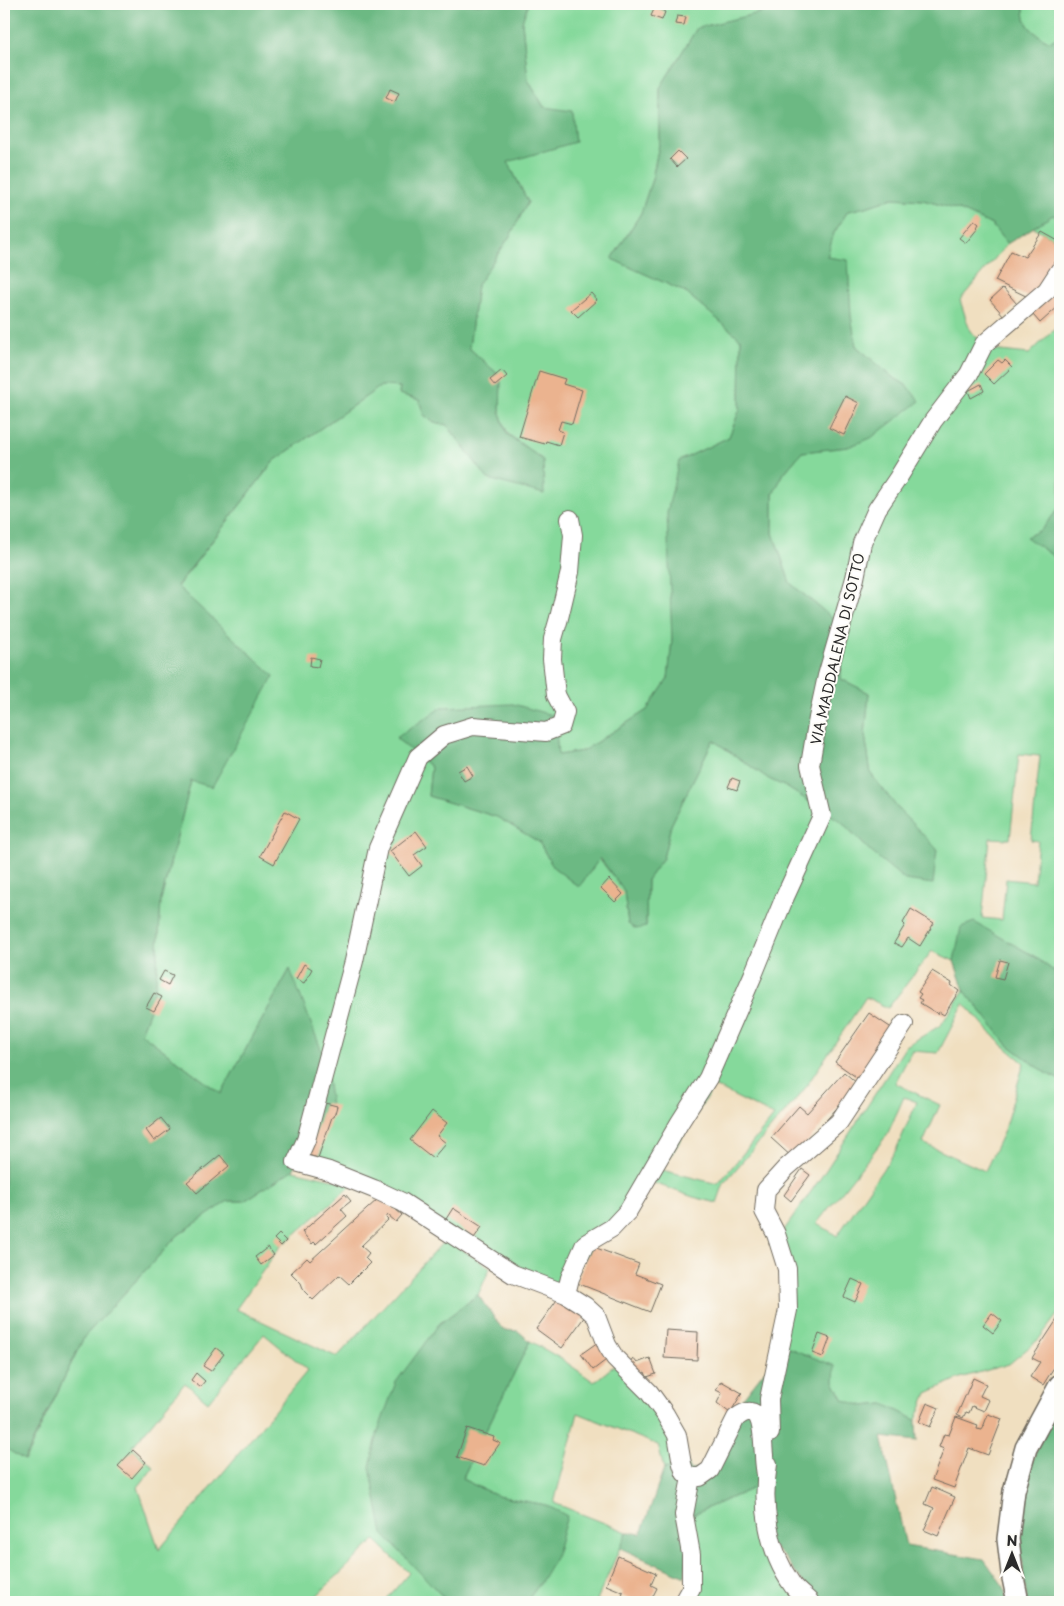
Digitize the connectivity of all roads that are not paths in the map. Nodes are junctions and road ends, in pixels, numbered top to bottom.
1 (1060, 270) edge
2 (570, 519) dead end
3 (904, 1024) dead end
4 (566, 1294) junction
5 (1060, 1385) edge
6 (770, 1390) junction
7 (743, 1413) junction
8 (766, 1475) junction
9 (691, 1477) junction
10 (683, 1602) edge
11 (810, 1602) edge
12 (1018, 1602) edge

1 - 4 street, VIA MADDALENA DI SOTTO
2 - 4 street
3 - 6 street
4 - 9 street
5 - 12 street
6 - 7 street
6 - 8 street
7 - 8 street
7 - 9 street
8 - 11 street
9 - 10 street

